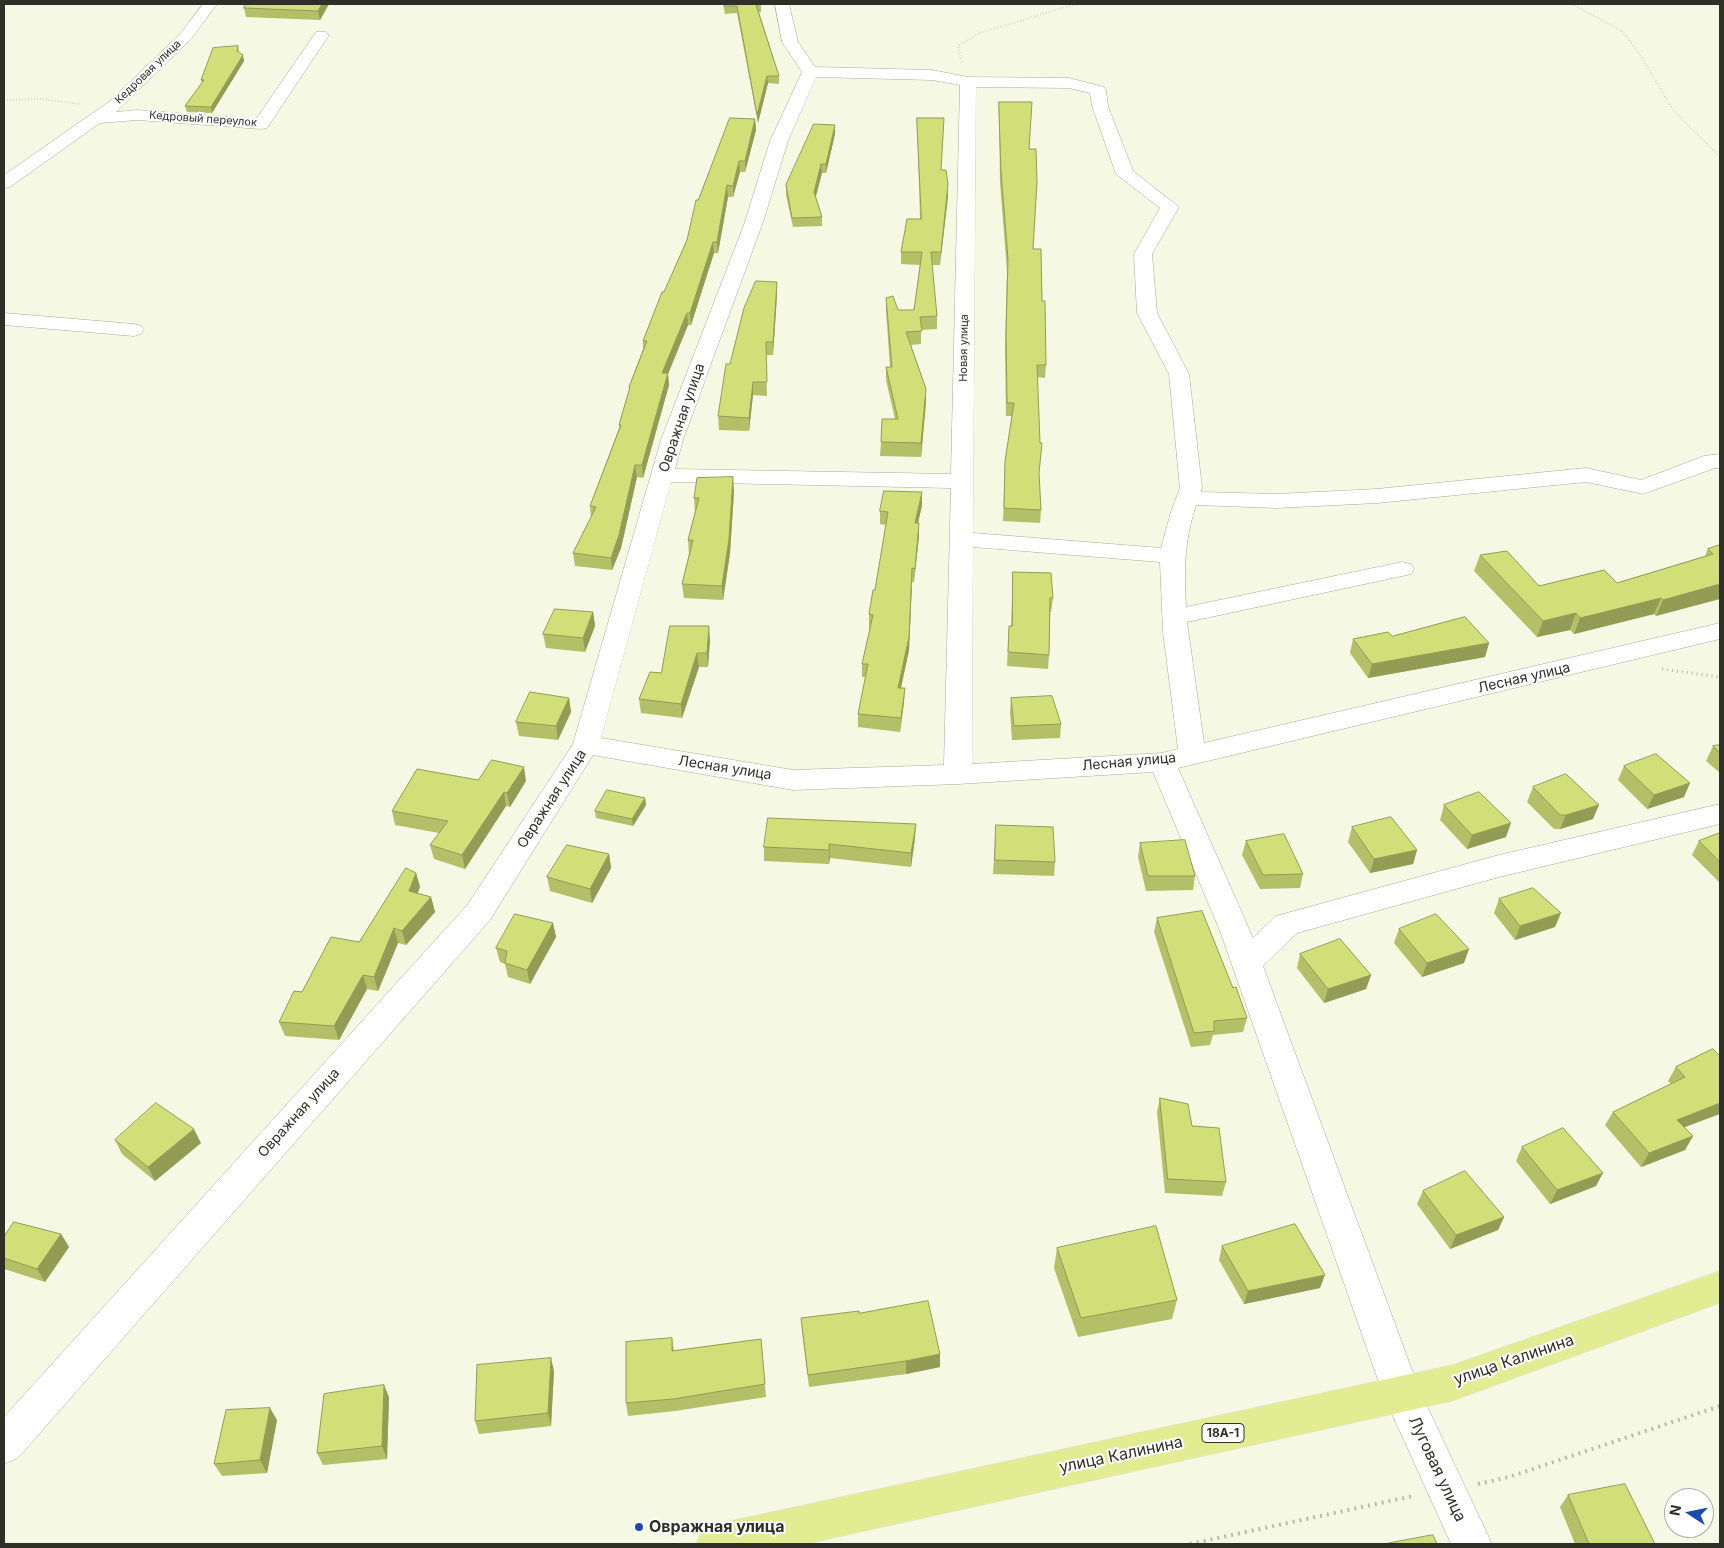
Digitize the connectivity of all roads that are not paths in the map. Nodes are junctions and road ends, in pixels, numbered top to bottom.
1 (210, 4) edge
2 (782, 4) edge
3 (321, 35) dead end
4 (810, 72) junction
5 (968, 82) junction
6 (98, 118) junction
7 (4, 183) edge
8 (4, 319) edge
9 (134, 330) dead end
10 (1720, 461) edge
11 (662, 475) junction
12 (962, 481) junction
13 (1186, 498) junction
14 (961, 540) junction
15 (1172, 556) junction
16 (1402, 569) dead end
17 (1175, 617) junction
18 (1720, 631) edge
19 (586, 745) junction
20 (1177, 759) junction
21 (958, 774) junction
22 (1720, 814) edge
23 (1247, 962) junction
24 (1720, 1287) edge
25 (1402, 1394) junction
26 (4, 1444) edge
27 (716, 1544) edge
28 (1472, 1544) edge

1 - 6 street, Кедровая улица
2 - 4 street
3 - 6 street, Кедровый переулок
4 - 5 street
4 - 11 street, Овражная улица
5 - 12 street, Новая улица
5 - 13 street, Луговая улица
6 - 7 street, Кедровая улица
8 - 9 street
10 - 13 street
11 - 12 street
11 - 19 street, Овражная улица
12 - 14 street, Новая улица
13 - 15 street, Луговая улица
14 - 15 street
14 - 21 street, Новая улица
15 - 17 street, Луговая улица
16 - 17 street
17 - 20 street, Луговая улица
18 - 20 street, Лесная улица
19 - 21 street, Лесная улица
19 - 26 street, Овражная улица
20 - 21 street, Лесная улица
20 - 23 street, Луговая улица
22 - 23 street
23 - 25 street, Луговая улица
24 - 25 main road, улица Калинина / 18А-1
25 - 27 main road, улица Калинина / 18А-1
25 - 28 street, Луговая улица

